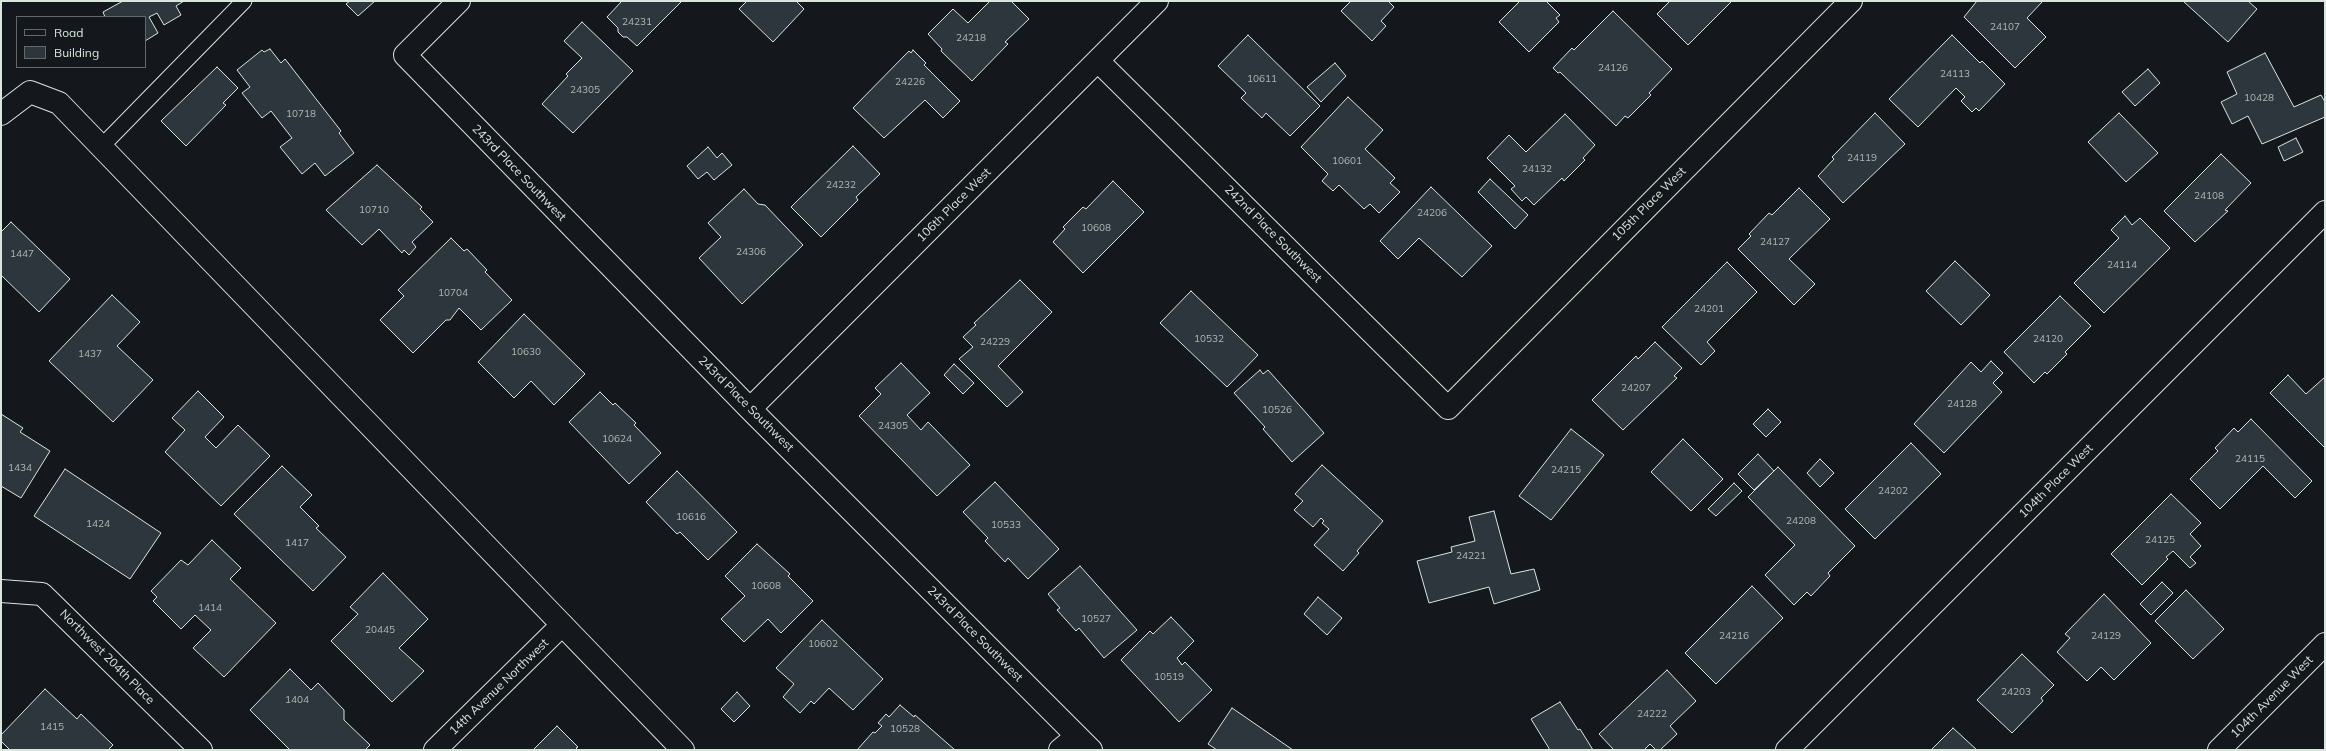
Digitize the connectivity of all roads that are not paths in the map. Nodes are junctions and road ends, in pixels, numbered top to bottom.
1 (244, 1) edge
2 (459, 1) edge
3 (1157, 1) edge
4 (1851, 1) edge
5 (1098, 60) junction
6 (1, 114) edge
7 (102, 146) junction
8 (2325, 212) edge
9 (1448, 408) joint
10 (750, 409) junction
11 (1, 591) edge
12 (562, 625) junction
13 (2325, 644) edge
14 (1084, 743) edge
15 (201, 750) edge
16 (435, 750) edge
17 (683, 750) edge
18 (1060, 750) edge
19 (1787, 750) edge
20 (2219, 750) edge

1 - 7 lane
2 - 10 street, 243rd Place Southwest
3 - 5 street, 106th Place West
4 - 9 street, 105th Place West
5 - 9 street, 242nd Place Southwest
5 - 10 street, 106th Place West
6 - 7 street
7 - 12 street
8 - 19 street, 104th Place West
10 - 14 street, 243rd Place Southwest
11 - 15 street, Northwest 204th Place
12 - 16 street, 14th Avenue Northwest
12 - 17 street
13 - 20 street, 104th Avenue West
14 - 18 street

